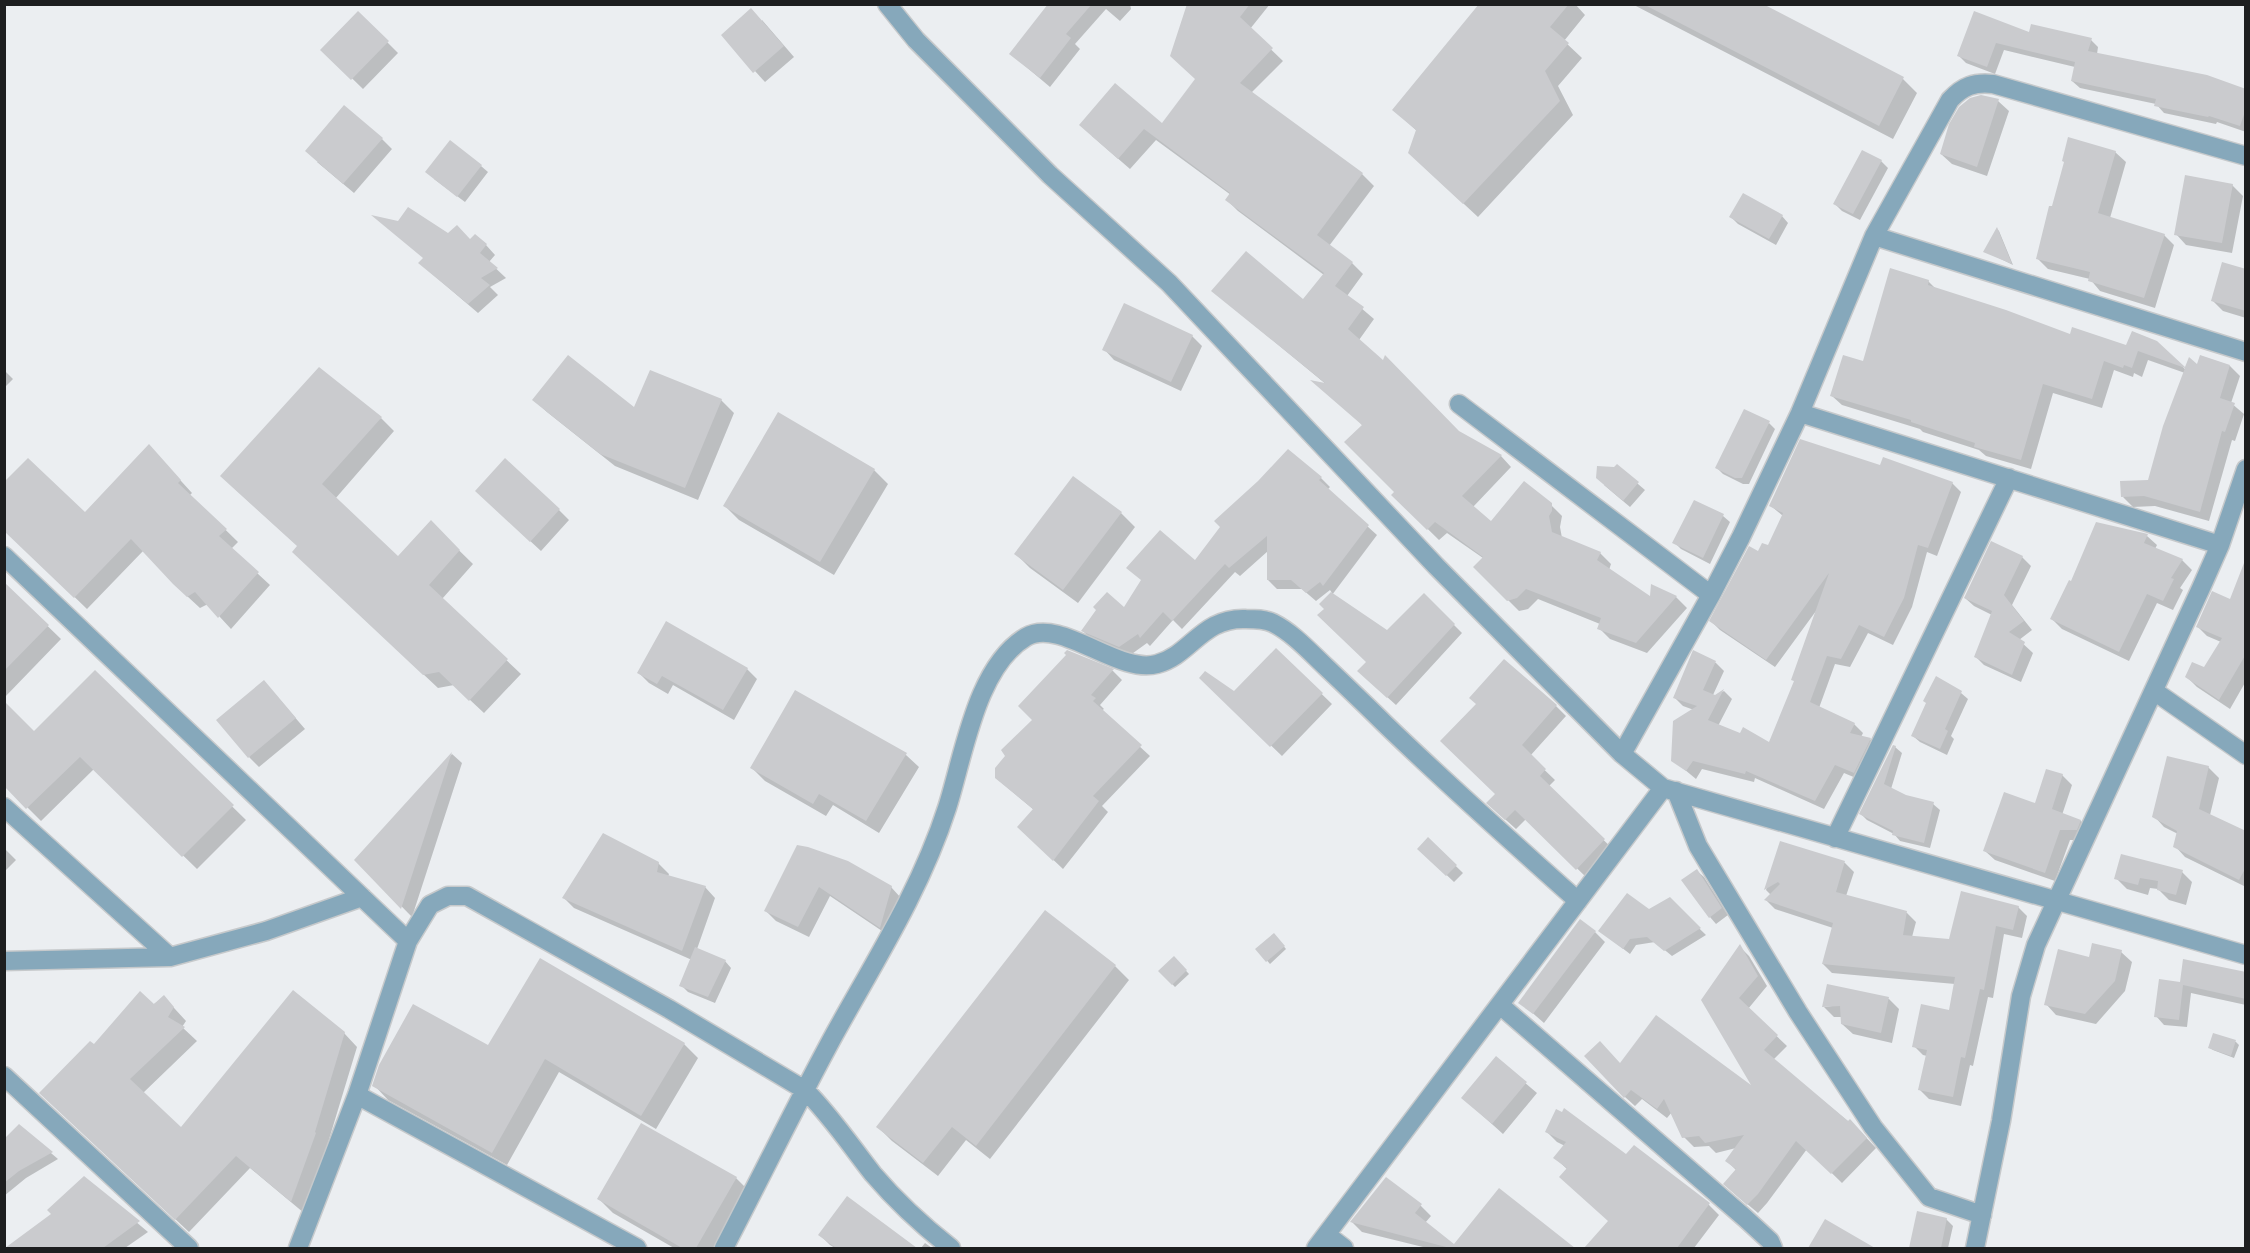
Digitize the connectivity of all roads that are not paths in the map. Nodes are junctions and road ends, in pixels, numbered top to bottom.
1 (887, 4) edge
2 (2246, 156) edge
3 (1874, 236) junction
4 (2246, 352) edge
5 (1459, 404) dead end
6 (1800, 413) junction
7 (2246, 469) edge
8 (2009, 478) junction
9 (2220, 545) junction
10 (4, 556) edge
11 (1711, 595) junction
12 (2154, 691) junction
13 (1622, 754) junction
14 (2246, 755) edge
15 (1670, 790) junction
16 (4, 807) edge
17 (1835, 838) junction
18 (362, 897) junction
19 (1578, 901) junction
20 (2056, 901) junction
21 (408, 941) junction
22 (2246, 955) edge
23 (170, 957) junction
24 (4, 961) edge
25 (1500, 1005) junction
26 (4, 1076) edge
27 (806, 1090) junction
28 (357, 1095) junction
29 (1982, 1215) junction
30 (1321, 1242) edge
31 (189, 1248) edge
32 (298, 1248) edge
33 (637, 1248) edge
34 (724, 1248) edge
35 (951, 1248) edge
36 (1344, 1248) edge
37 (1773, 1248) edge
38 (1974, 1248) edge

1 - 13 street
2 - 3 street
3 - 4 street
3 - 6 street
5 - 11 street
6 - 8 street
6 - 11 street
7 - 9 street
8 - 9 street
8 - 17 street
9 - 12 street
10 - 18 street
11 - 13 street
12 - 14 street
12 - 20 street
13 - 15 street
15 - 17 street
15 - 19 street
15 - 29 street
16 - 23 street
17 - 20 street
18 - 21 street
18 - 23 street
19 - 25 street
19 - 27 street
20 - 22 street
20 - 29 street
21 - 27 street
21 - 28 street
23 - 24 street
25 - 30 street
25 - 37 street
26 - 31 street
27 - 34 street
27 - 35 street
28 - 32 street
28 - 33 street
29 - 38 street
30 - 36 street

